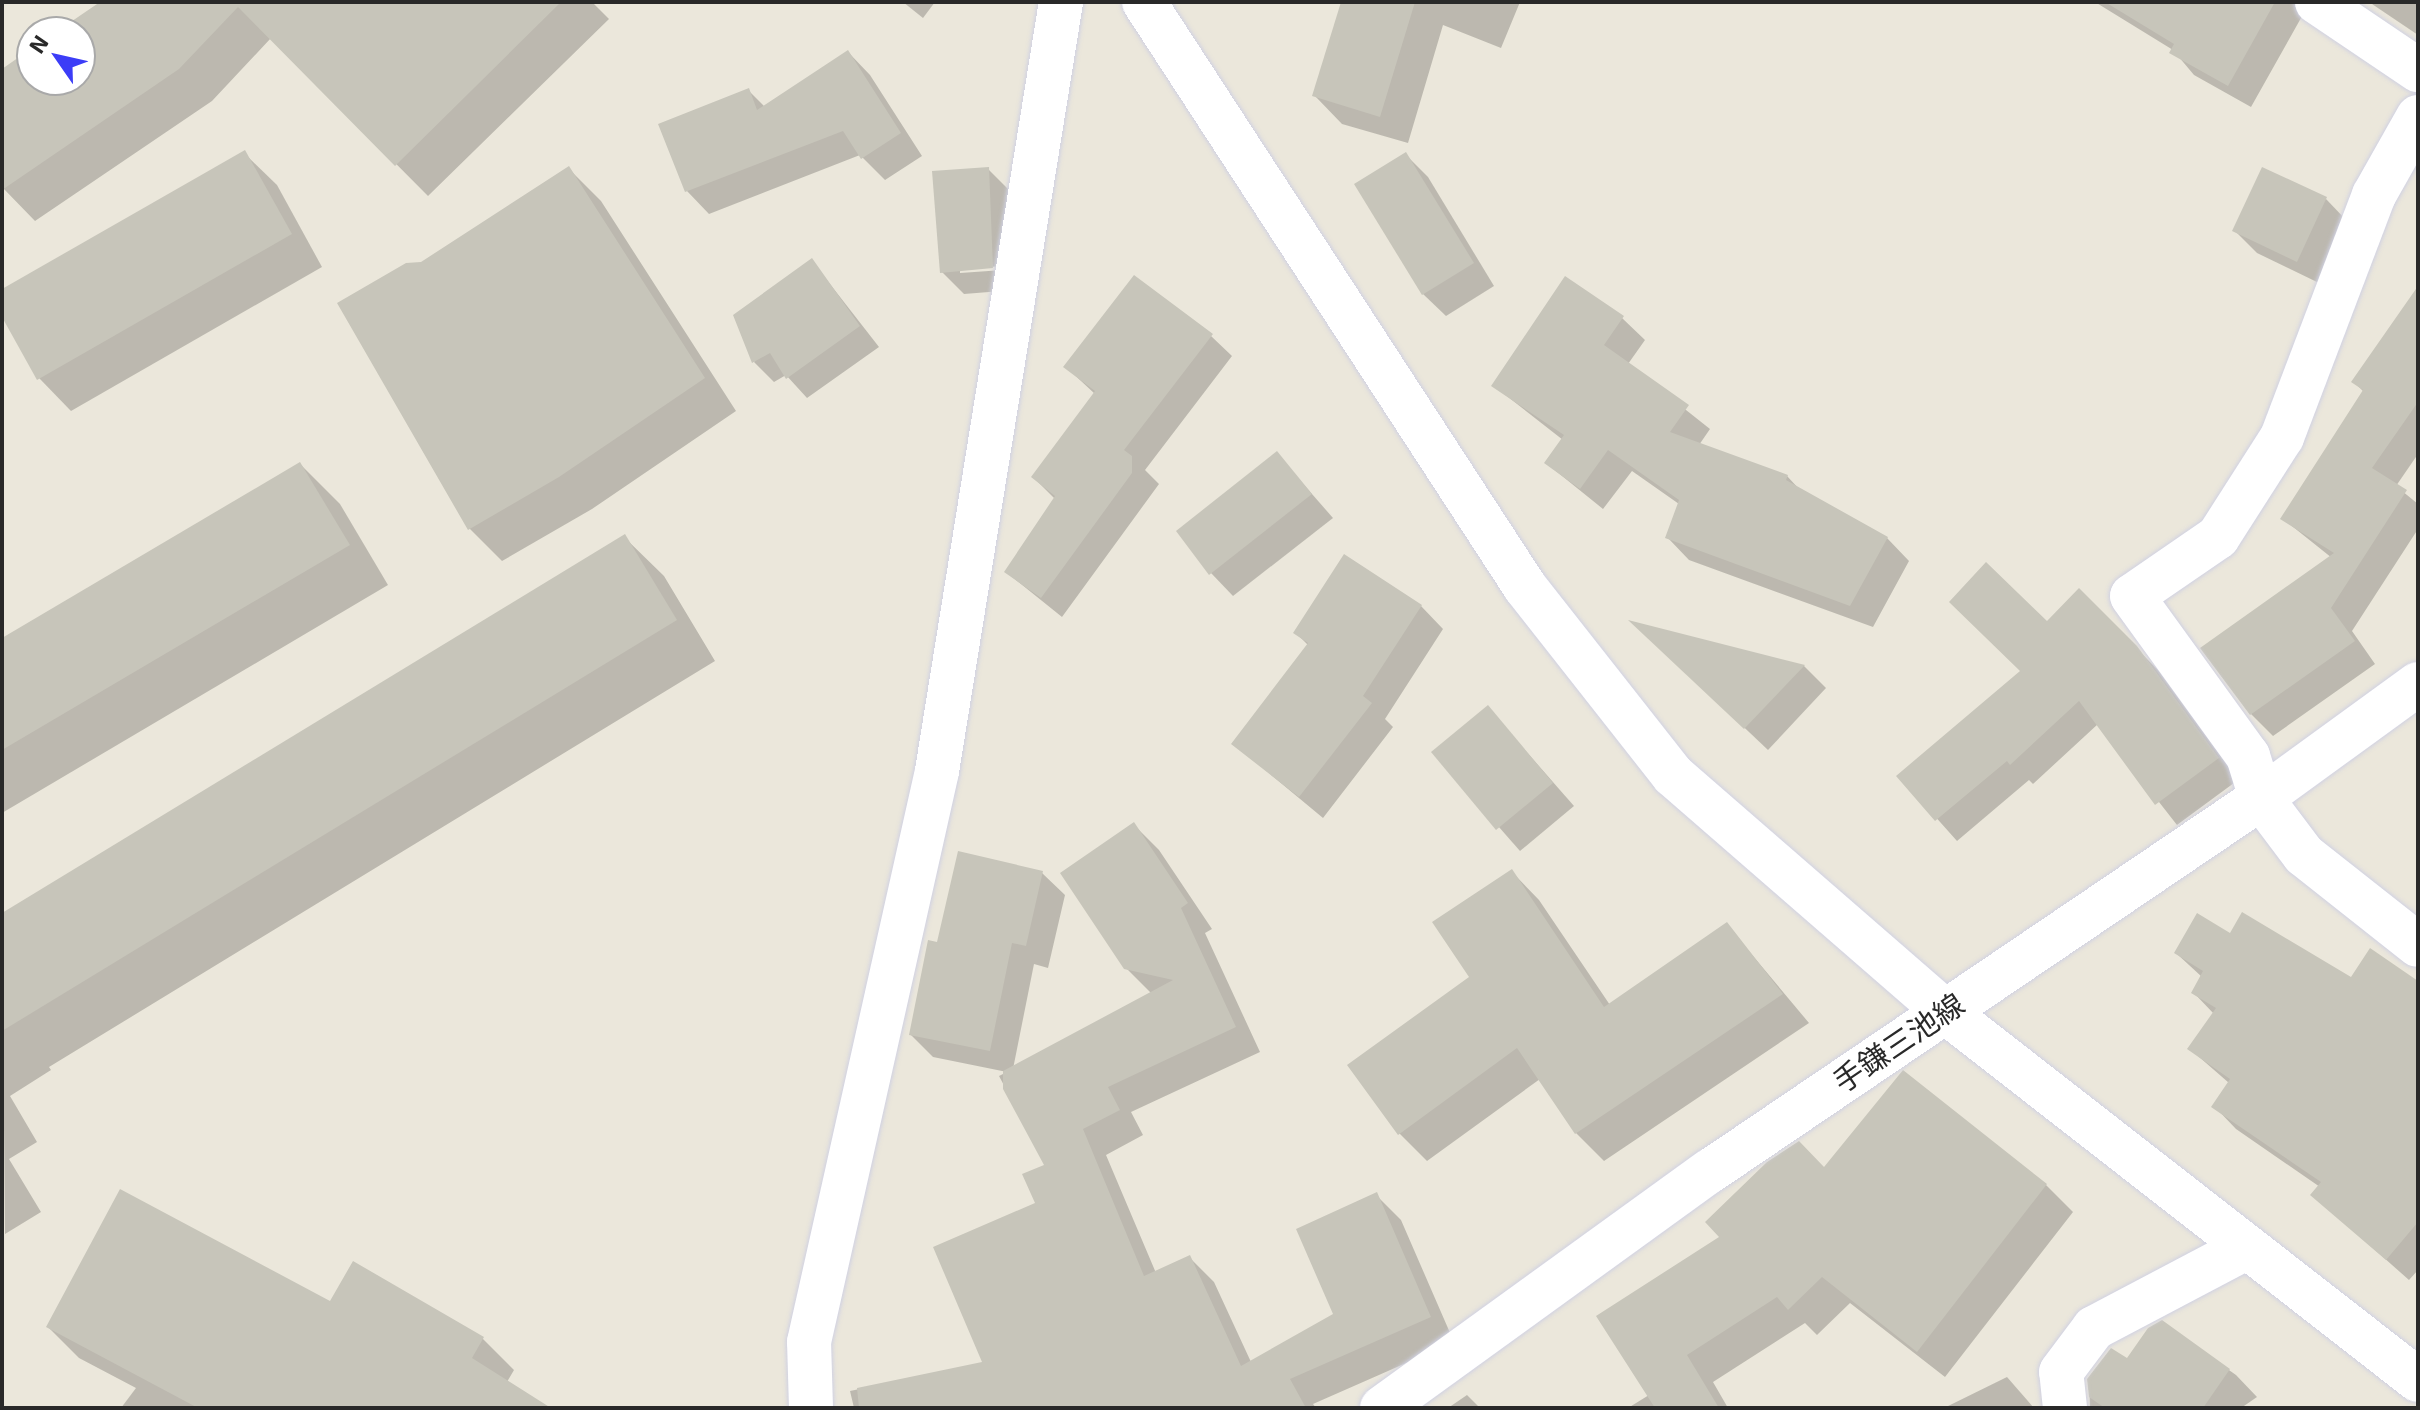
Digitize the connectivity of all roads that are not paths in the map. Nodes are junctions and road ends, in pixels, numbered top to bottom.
1 (1061, 2) edge
2 (1144, 2) edge
3 (2317, 2) edge
4 (2418, 70) edge
5 (2418, 117) edge
6 (2418, 684) edge
7 (2261, 798) junction
8 (2418, 945) edge
9 (1943, 1010) junction
10 (2246, 1248) junction
11 (2418, 1380) edge
12 (811, 1408) edge
13 (1382, 1408) edge
14 (2065, 1408) edge

1 - 12 street
2 - 9 street
3 - 4 street
5 - 7 street
6 - 7 street, 手鎌三池線
7 - 8 street
7 - 9 street, 手鎌三池線
9 - 10 street
9 - 13 street, 手鎌三池線
10 - 11 street
10 - 14 street

